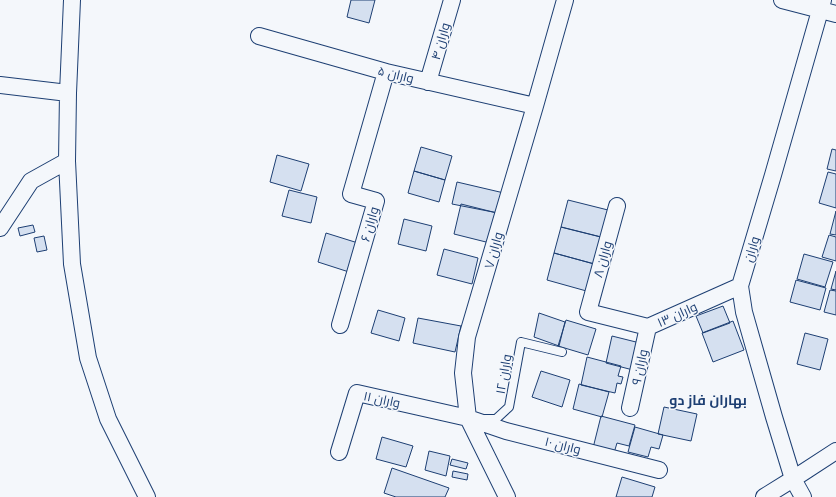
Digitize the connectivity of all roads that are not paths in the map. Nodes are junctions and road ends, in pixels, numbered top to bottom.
1 (72, 0) edge
2 (452, 0) edge
3 (565, 0) edge
4 (782, 0) edge
5 (821, 5) edge
6 (836, 14) edge
7 (259, 36) dead end
8 (386, 72) junction
9 (428, 82) junction
10 (0, 85) edge
11 (68, 93) junction
12 (535, 106) junction
13 (67, 161) junction
14 (617, 206) dead end
15 (0, 228) edge
16 (740, 286) junction
17 (588, 312) joint
18 (340, 326) dead end
19 (648, 327) junction
20 (562, 352) dead end
21 (630, 408) dead end
22 (468, 418) junction
23 (836, 451) edge
24 (339, 452) dead end
25 (659, 470) dead end
26 (793, 479) junction
27 (147, 497) edge
28 (507, 497) edge
29 (764, 497) edge
30 (803, 497) edge

1 - 11 street
2 - 9 street, واران ۴
3 - 12 street, واران ۷
4 - 5 street
5 - 6 street
5 - 16 street, واران
7 - 8 street, واران ۵
8 - 9 street, واران ۵
8 - 18 street, واران ۶
9 - 12 street, واران ۵
10 - 11 street
11 - 13 street
12 - 22 street, واران ۷
13 - 15 street
13 - 27 street
14 - 17 street, واران ۸
16 - 19 street, واران ۱۳
16 - 26 street, واران
17 - 19 street, واران ۱۳
19 - 21 street, واران ۹
20 - 22 lane, واران ۱۲
22 - 24 street, واران ۱۱
22 - 25 street, واران ۱۰
22 - 28 street, واران ۷
23 - 26 street
26 - 29 street
26 - 30 street, واران

